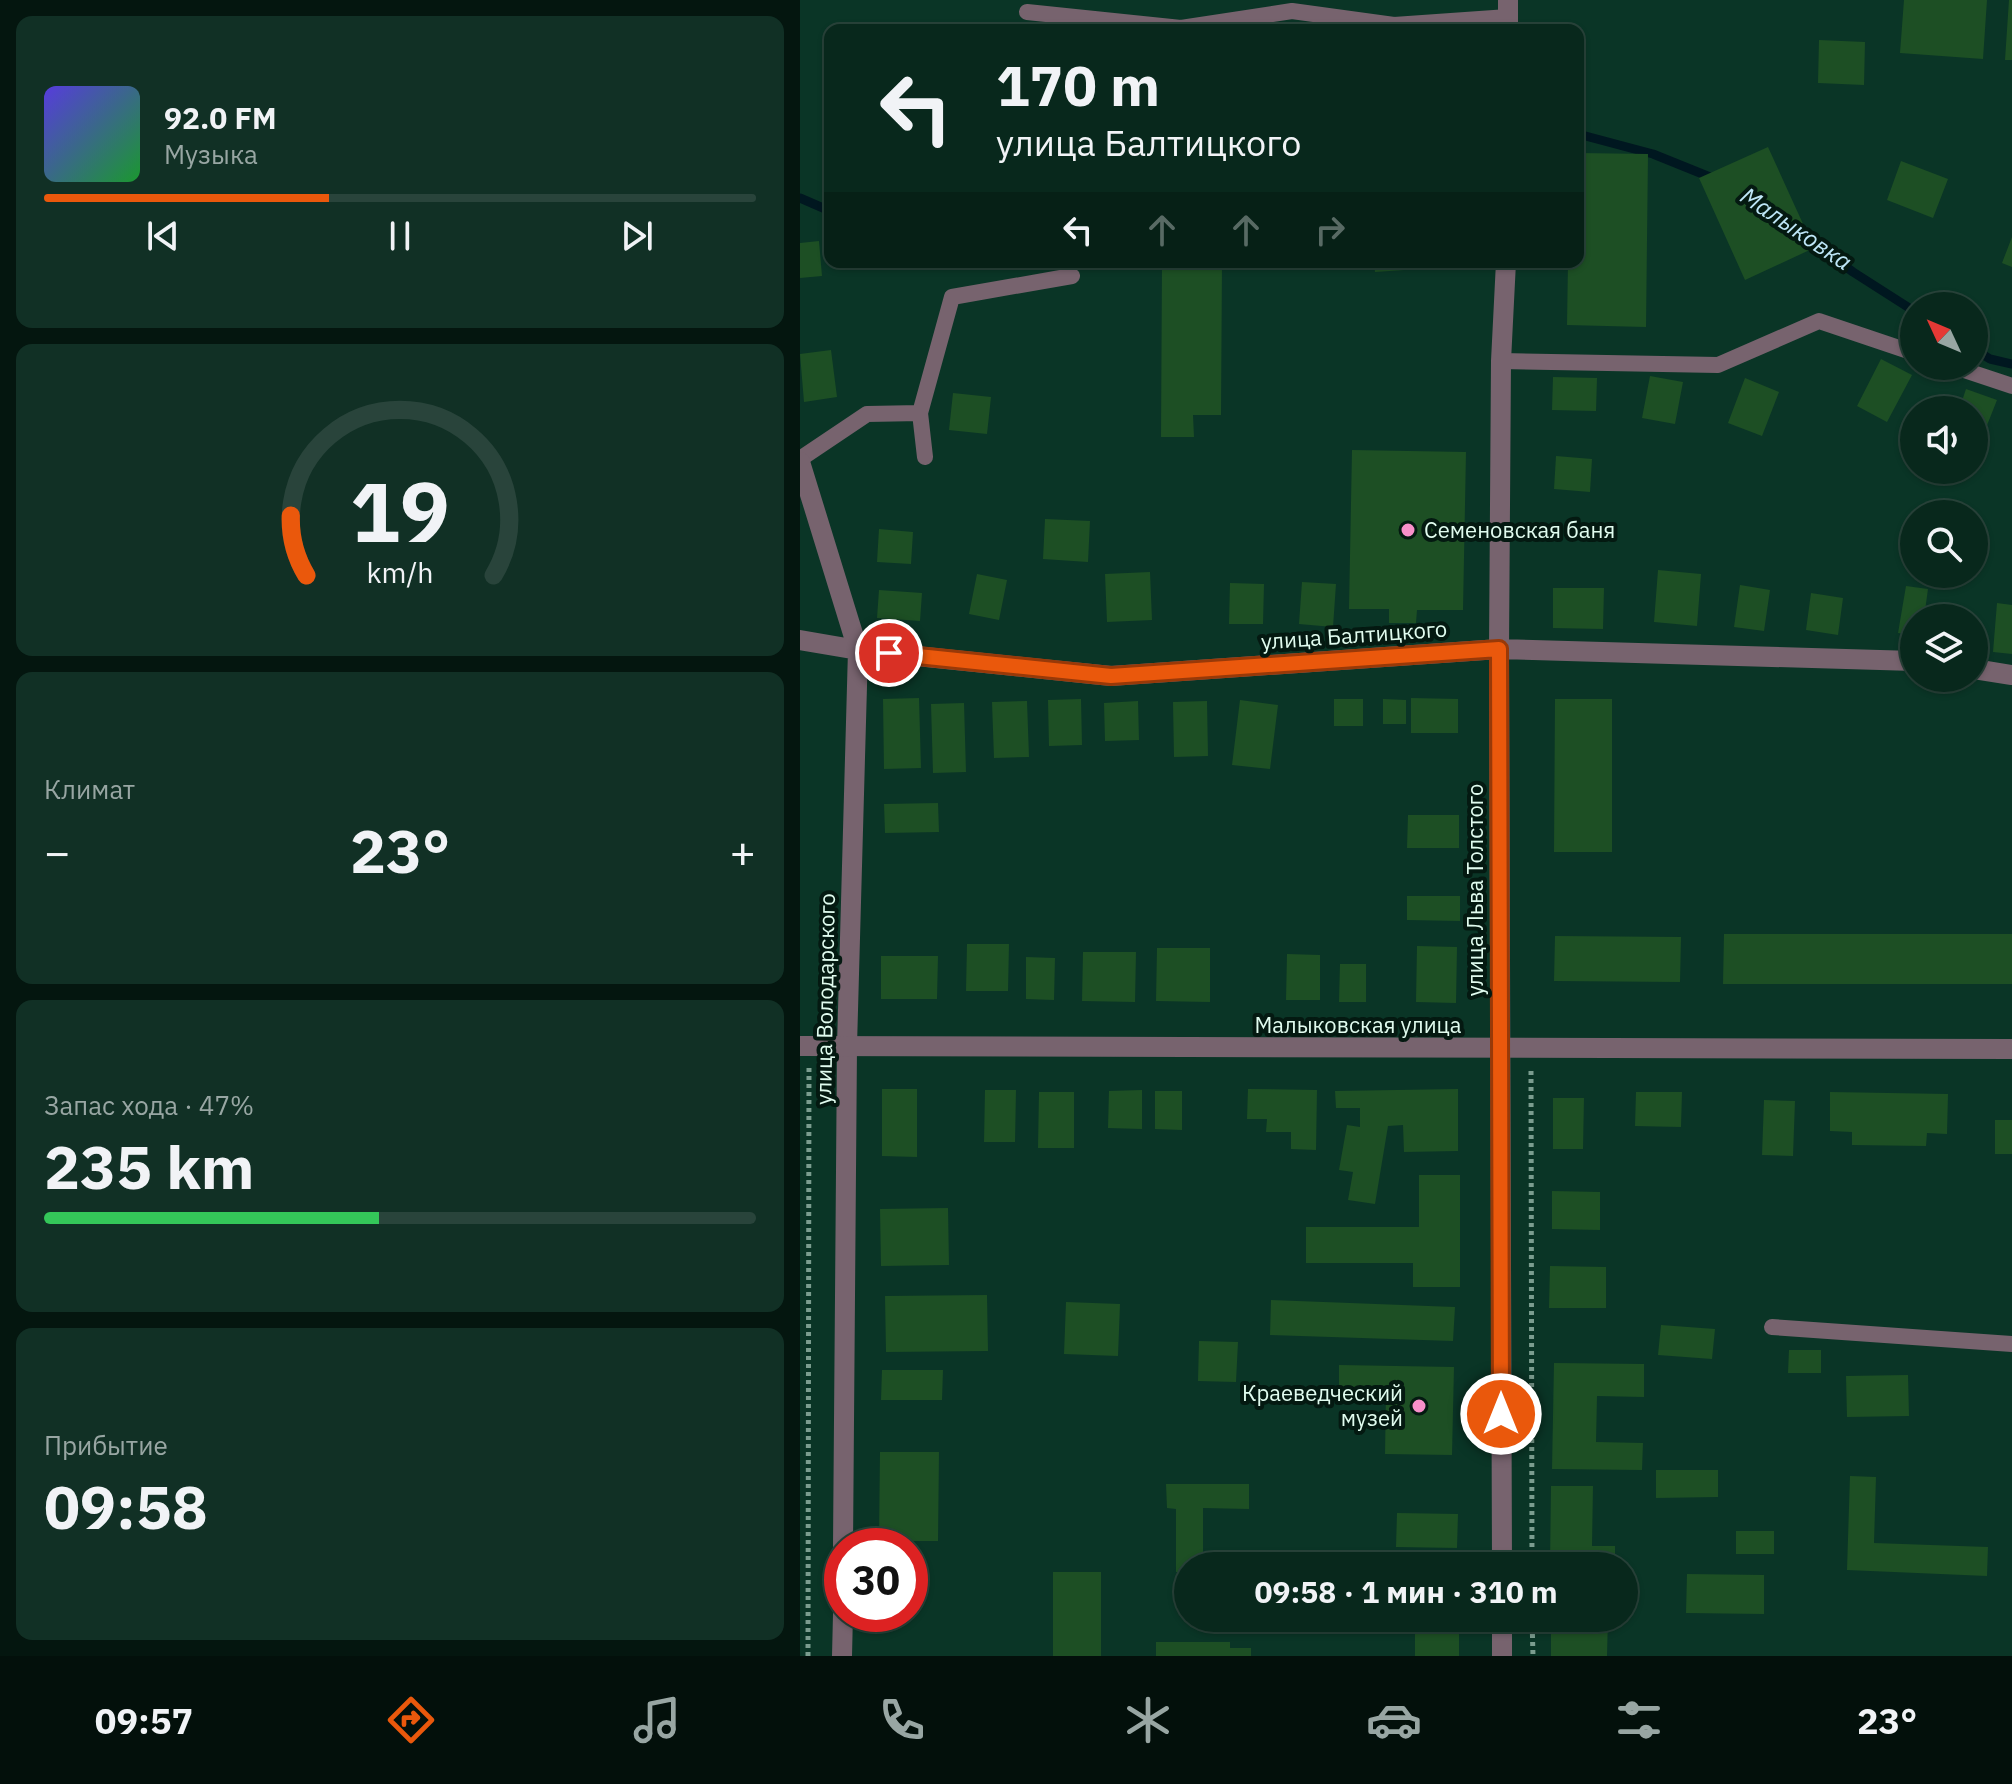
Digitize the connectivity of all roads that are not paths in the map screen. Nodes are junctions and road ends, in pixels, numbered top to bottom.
1 (1027, 12) dead end
2 (1508, 16) edge
3 (1142, 24) edge
4 (1207, 24) edge
5 (1387, 24) edge
6 (1407, 24) edge
7 (1506, 268) edge
8 (1072, 276) dead end
9 (1900, 348) edge
10 (1501, 361) junction
11 (1988, 378) edge
12 (2012, 386) edge
13 (920, 413) junction
14 (925, 457) dead end
15 (800, 461) edge
16 (800, 640) edge
17 (1499, 649) junction
18 (858, 650) junction
19 (1900, 661) edge
20 (1988, 671) edge
21 (2012, 675) edge
22 (805, 1046) edge
23 (847, 1046) junction
24 (1498, 1049) junction
25 (2012, 1049) edge
26 (1772, 1327) dead end
27 (2012, 1344) edge
28 (843, 1528) edge
29 (1502, 1552) edge
30 (843, 1632) edge
31 (1502, 1632) edge
32 (842, 1656) edge
33 (1502, 1656) edge

1 - 3 lane
2 - 6 lane
4 - 5 lane
7 - 10 street, улица Льва Толстого
8 - 13 lane
9 - 10 lane
10 - 17 street, улица Льва Толстого
11 - 12 lane
13 - 14 lane
13 - 15 lane
15 - 18 street, улица Володарского
16 - 18 street, улица Балтицкого
17 - 18 street, улица Балтицкого
17 - 19 street, улица Балтицкого
17 - 24 street, улица Льва Толстого
18 - 23 street, улица Володарского
20 - 21 street
22 - 23 street, Малыковская улица
23 - 24 street, Малыковская улица
23 - 28 street, улица Володарского
24 - 25 street, Малыковская улица
24 - 29 street, улица Льва Толстого
26 - 27 lane
30 - 32 street
31 - 33 street

